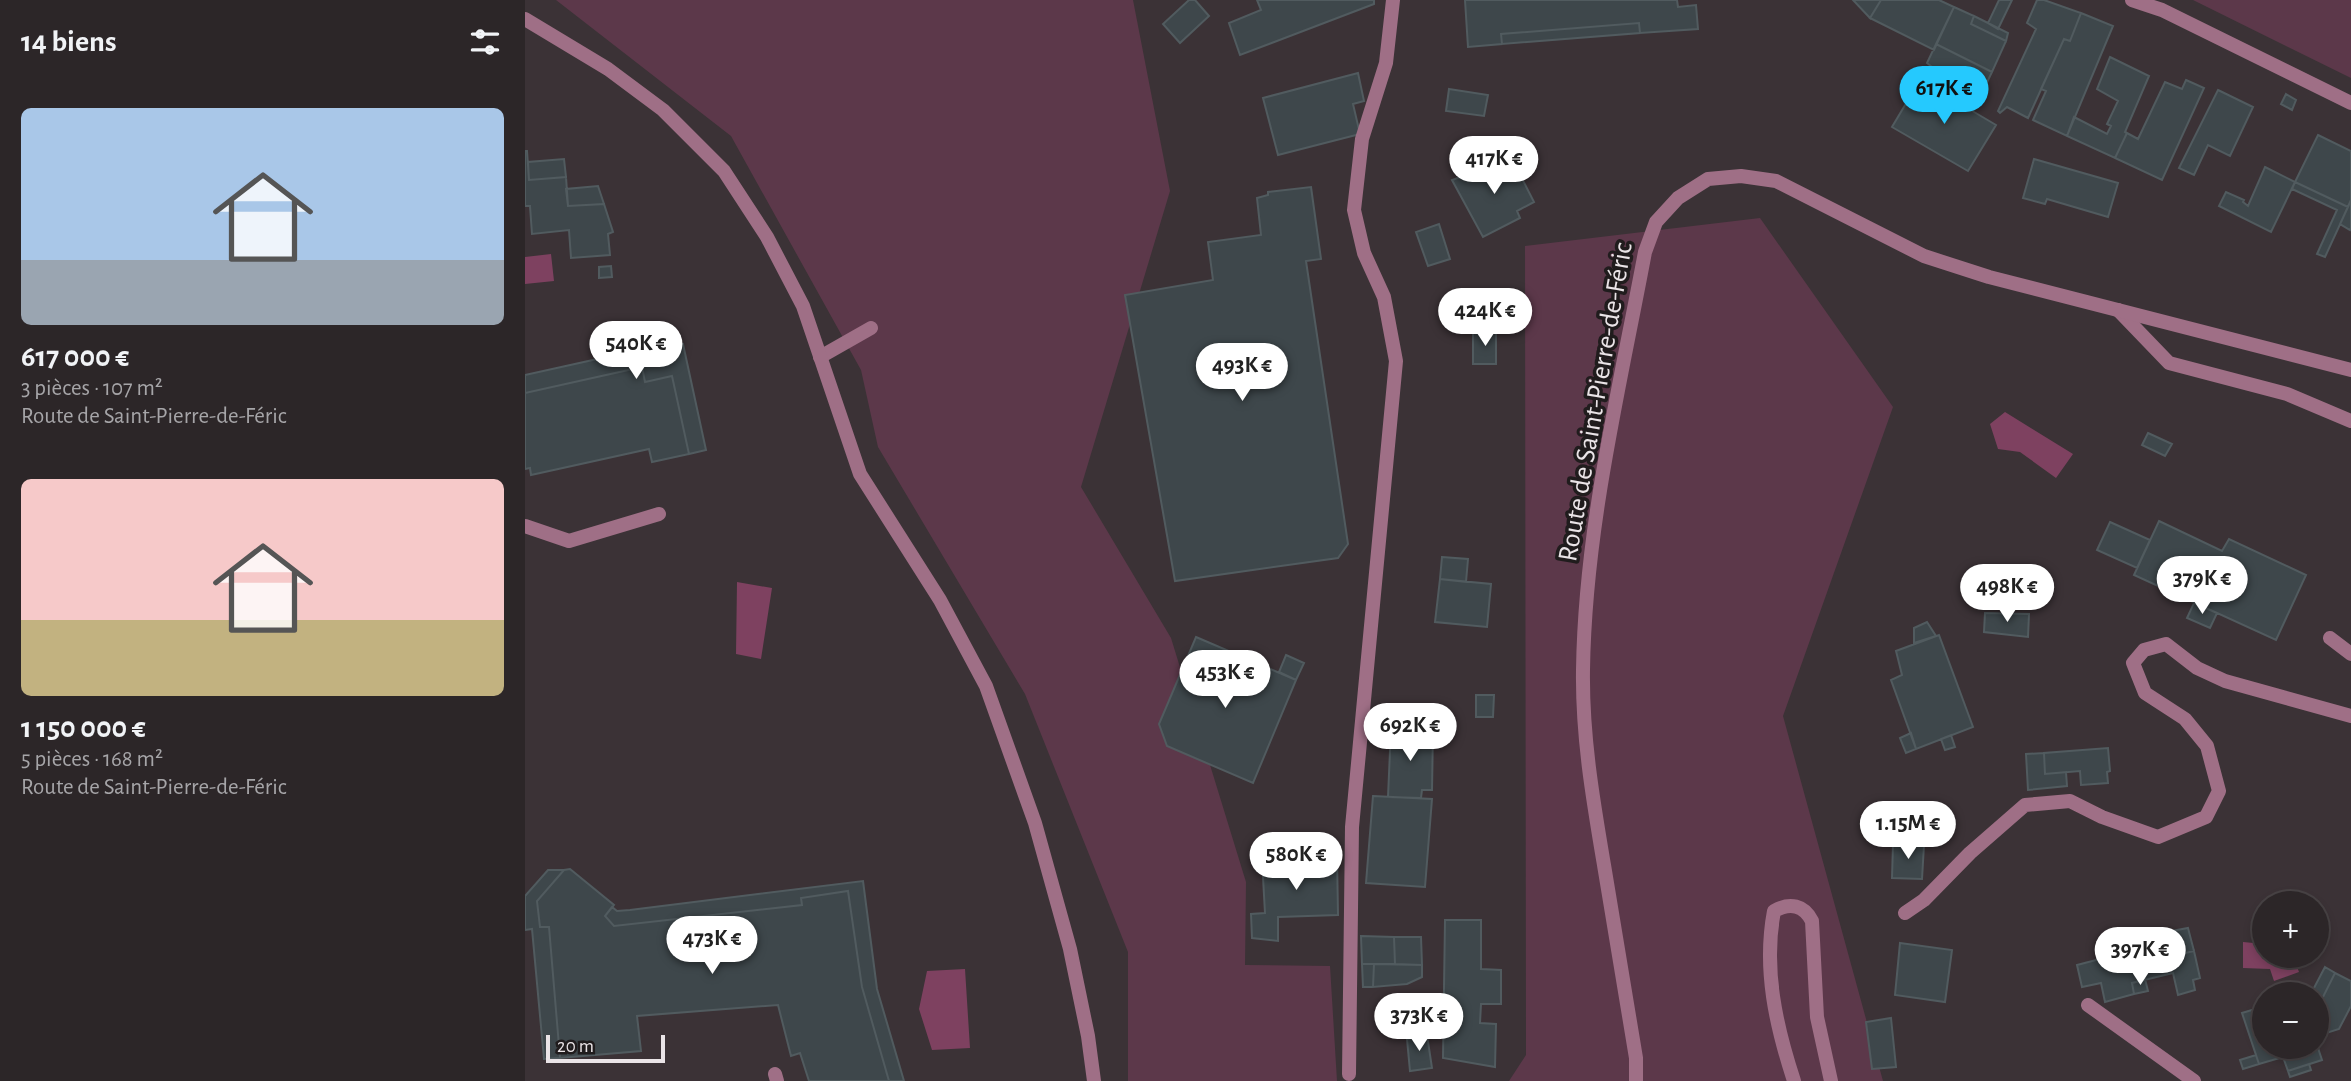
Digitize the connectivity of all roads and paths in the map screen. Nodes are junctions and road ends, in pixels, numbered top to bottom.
1 (1393, 0) edge
2 (2132, 0) edge
3 (525, 19) edge
4 (2351, 103) edge
5 (2119, 310) junction
6 (871, 328) dead end
7 (820, 357) junction
8 (2351, 370) edge
9 (2351, 421) edge
10 (659, 514) dead end
11 (525, 526) edge
12 (2330, 638) dead end
13 (2351, 654) edge
14 (2351, 716) edge
15 (1905, 913) dead end
16 (2088, 1005) dead end
17 (1349, 1074) dead end
18 (1094, 1081) edge
19 (1636, 1081) edge
20 (1794, 1081) edge
21 (1831, 1081) edge
22 (2194, 1081) edge

1 - 17 street
2 - 4 street
3 - 7 street
5 - 8 street, Route de Saint-Pierre-de-Féric
5 - 9 street
5 - 19 street, Route de Saint-Pierre-de-Féric
6 - 7 street
7 - 18 street
10 - 11 street
12 - 13 street
14 - 15 street
16 - 22 street
20 - 21 street

